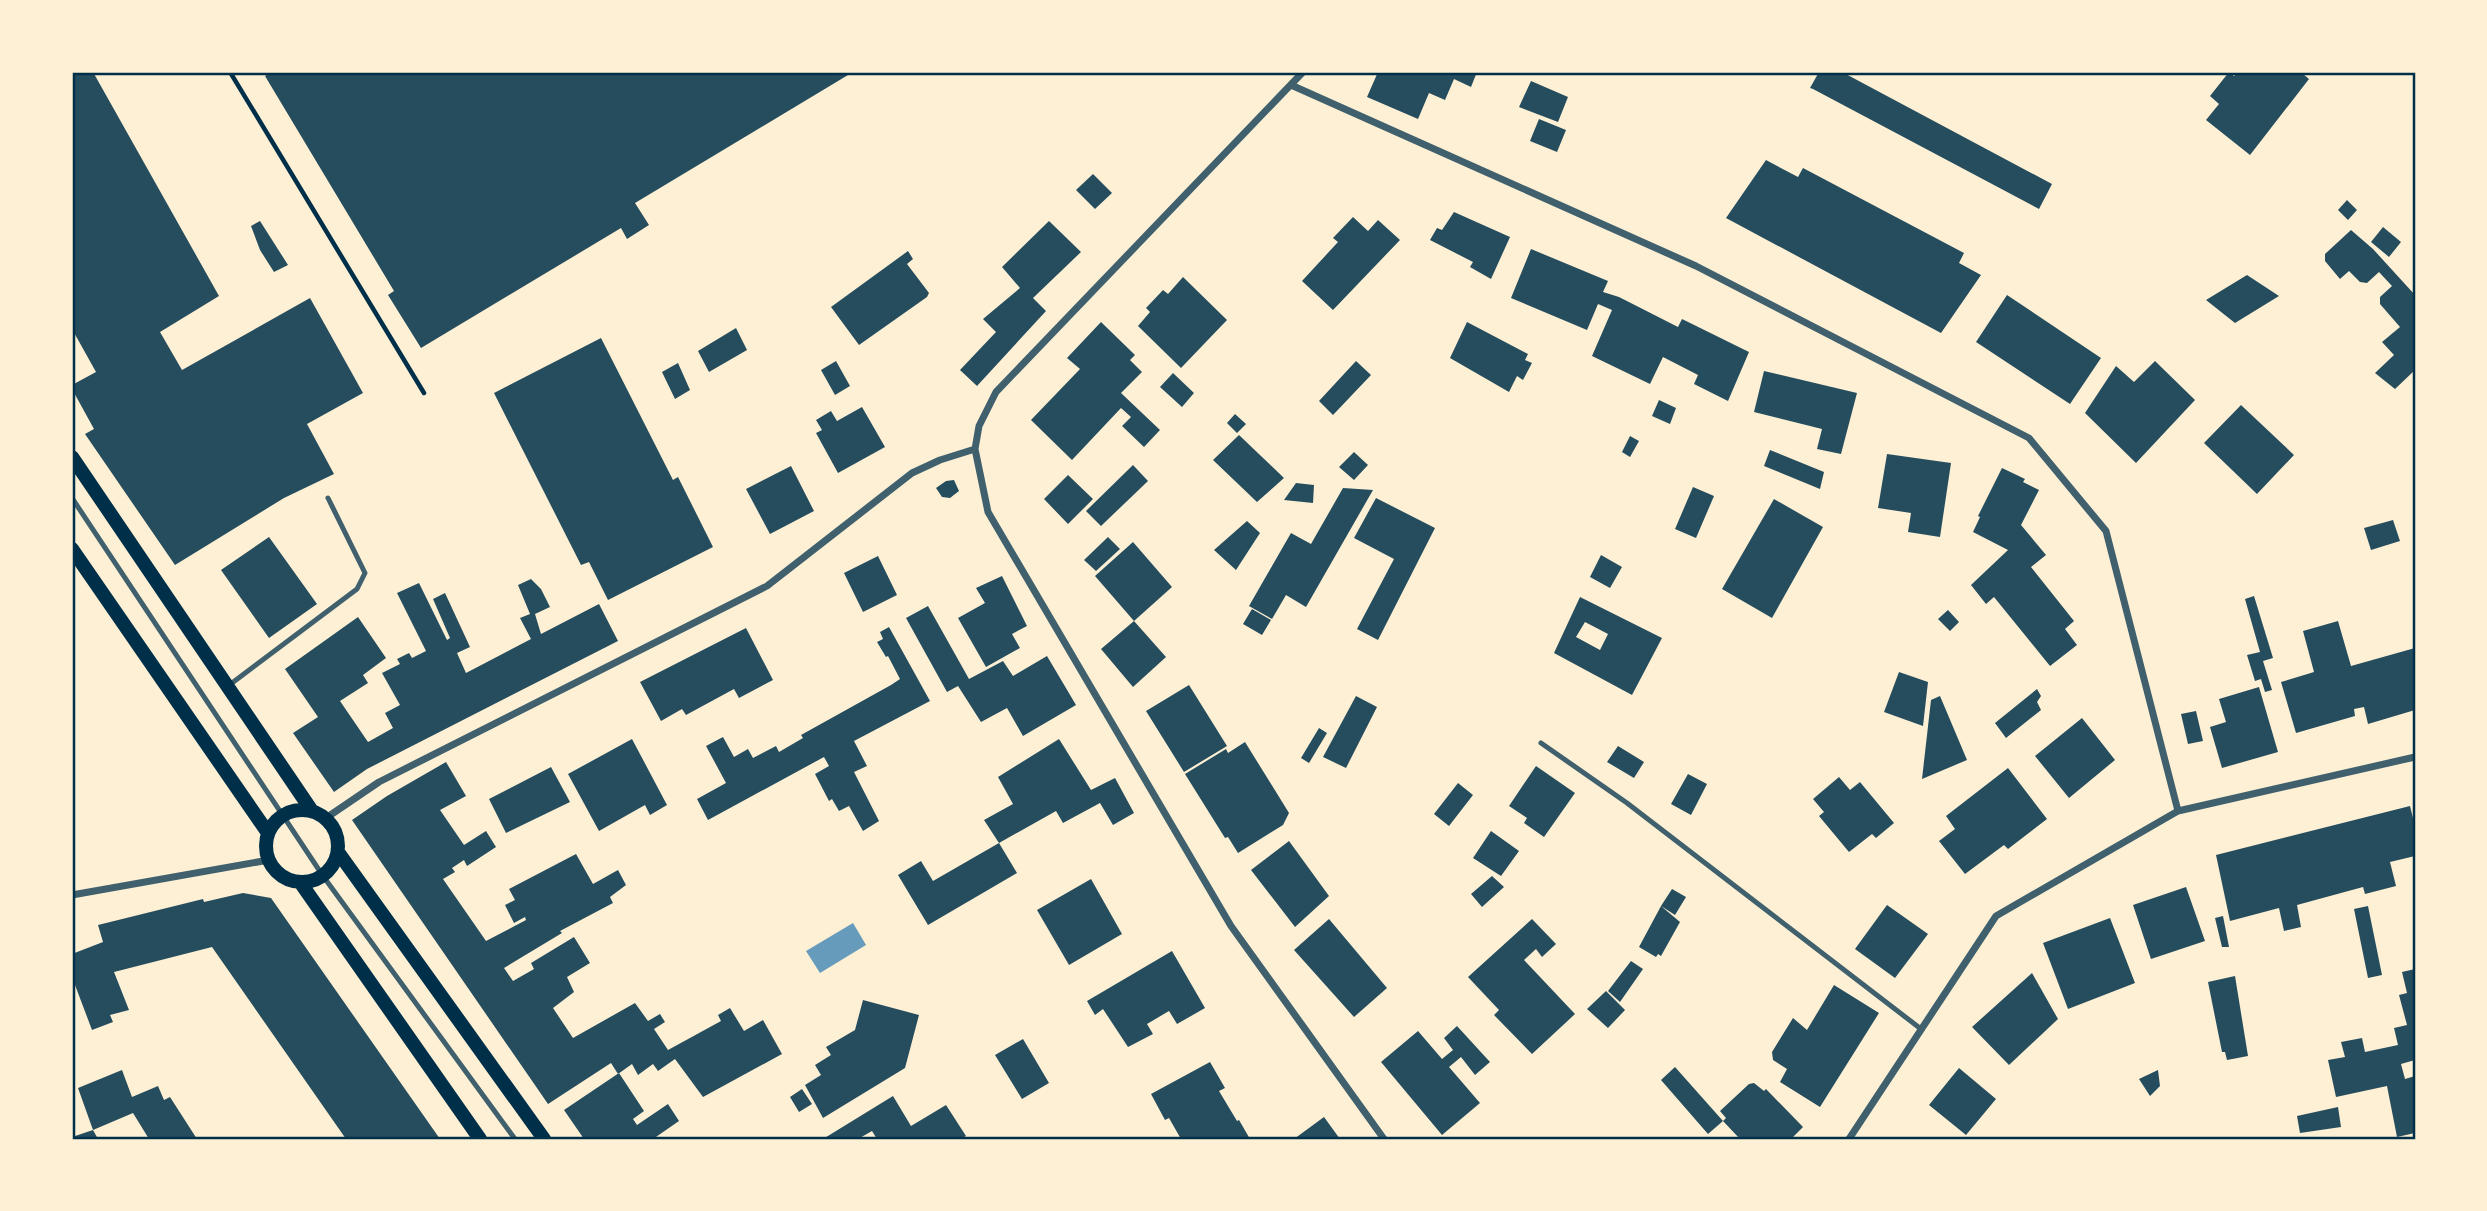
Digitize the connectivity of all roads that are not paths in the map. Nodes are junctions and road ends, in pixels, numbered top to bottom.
1 (1303, 72) edge
2 (1291, 85) junction
3 (975, 449) junction
4 (72, 457) edge
5 (72, 498) edge
6 (328, 498) dead end
7 (72, 549) edge
8 (228, 687) junction
9 (1541, 743) dead end
10 (2415, 757) edge
11 (312, 811) junction
12 (2178, 811) junction
13 (283, 815) junction
14 (326, 818) junction
15 (268, 833) junction
16 (338, 852) junction
17 (269, 860) junction
18 (323, 876) junction
19 (300, 882) junction
20 (72, 895) edge
21 (1921, 1029) junction
22 (480, 1139) edge
23 (515, 1139) edge
24 (544, 1139) edge
25 (1384, 1139) edge
26 (1849, 1139) edge

1 - 2 street
2 - 3 street
2 - 12 street
3 - 14 street
3 - 25 street
4 - 8 main road
5 - 13 lane
6 - 8 lane
7 - 15 main road
8 - 11 main road
9 - 21 lane
10 - 12 street
11 - 13 main road
11 - 14 main road
12 - 21 street
13 - 15 main road
13 - 18 lane
14 - 16 main road
15 - 17 main road
16 - 18 main road
16 - 24 main road
17 - 19 main road
17 - 20 street
18 - 19 main road
18 - 23 lane
19 - 22 main road
21 - 26 street

